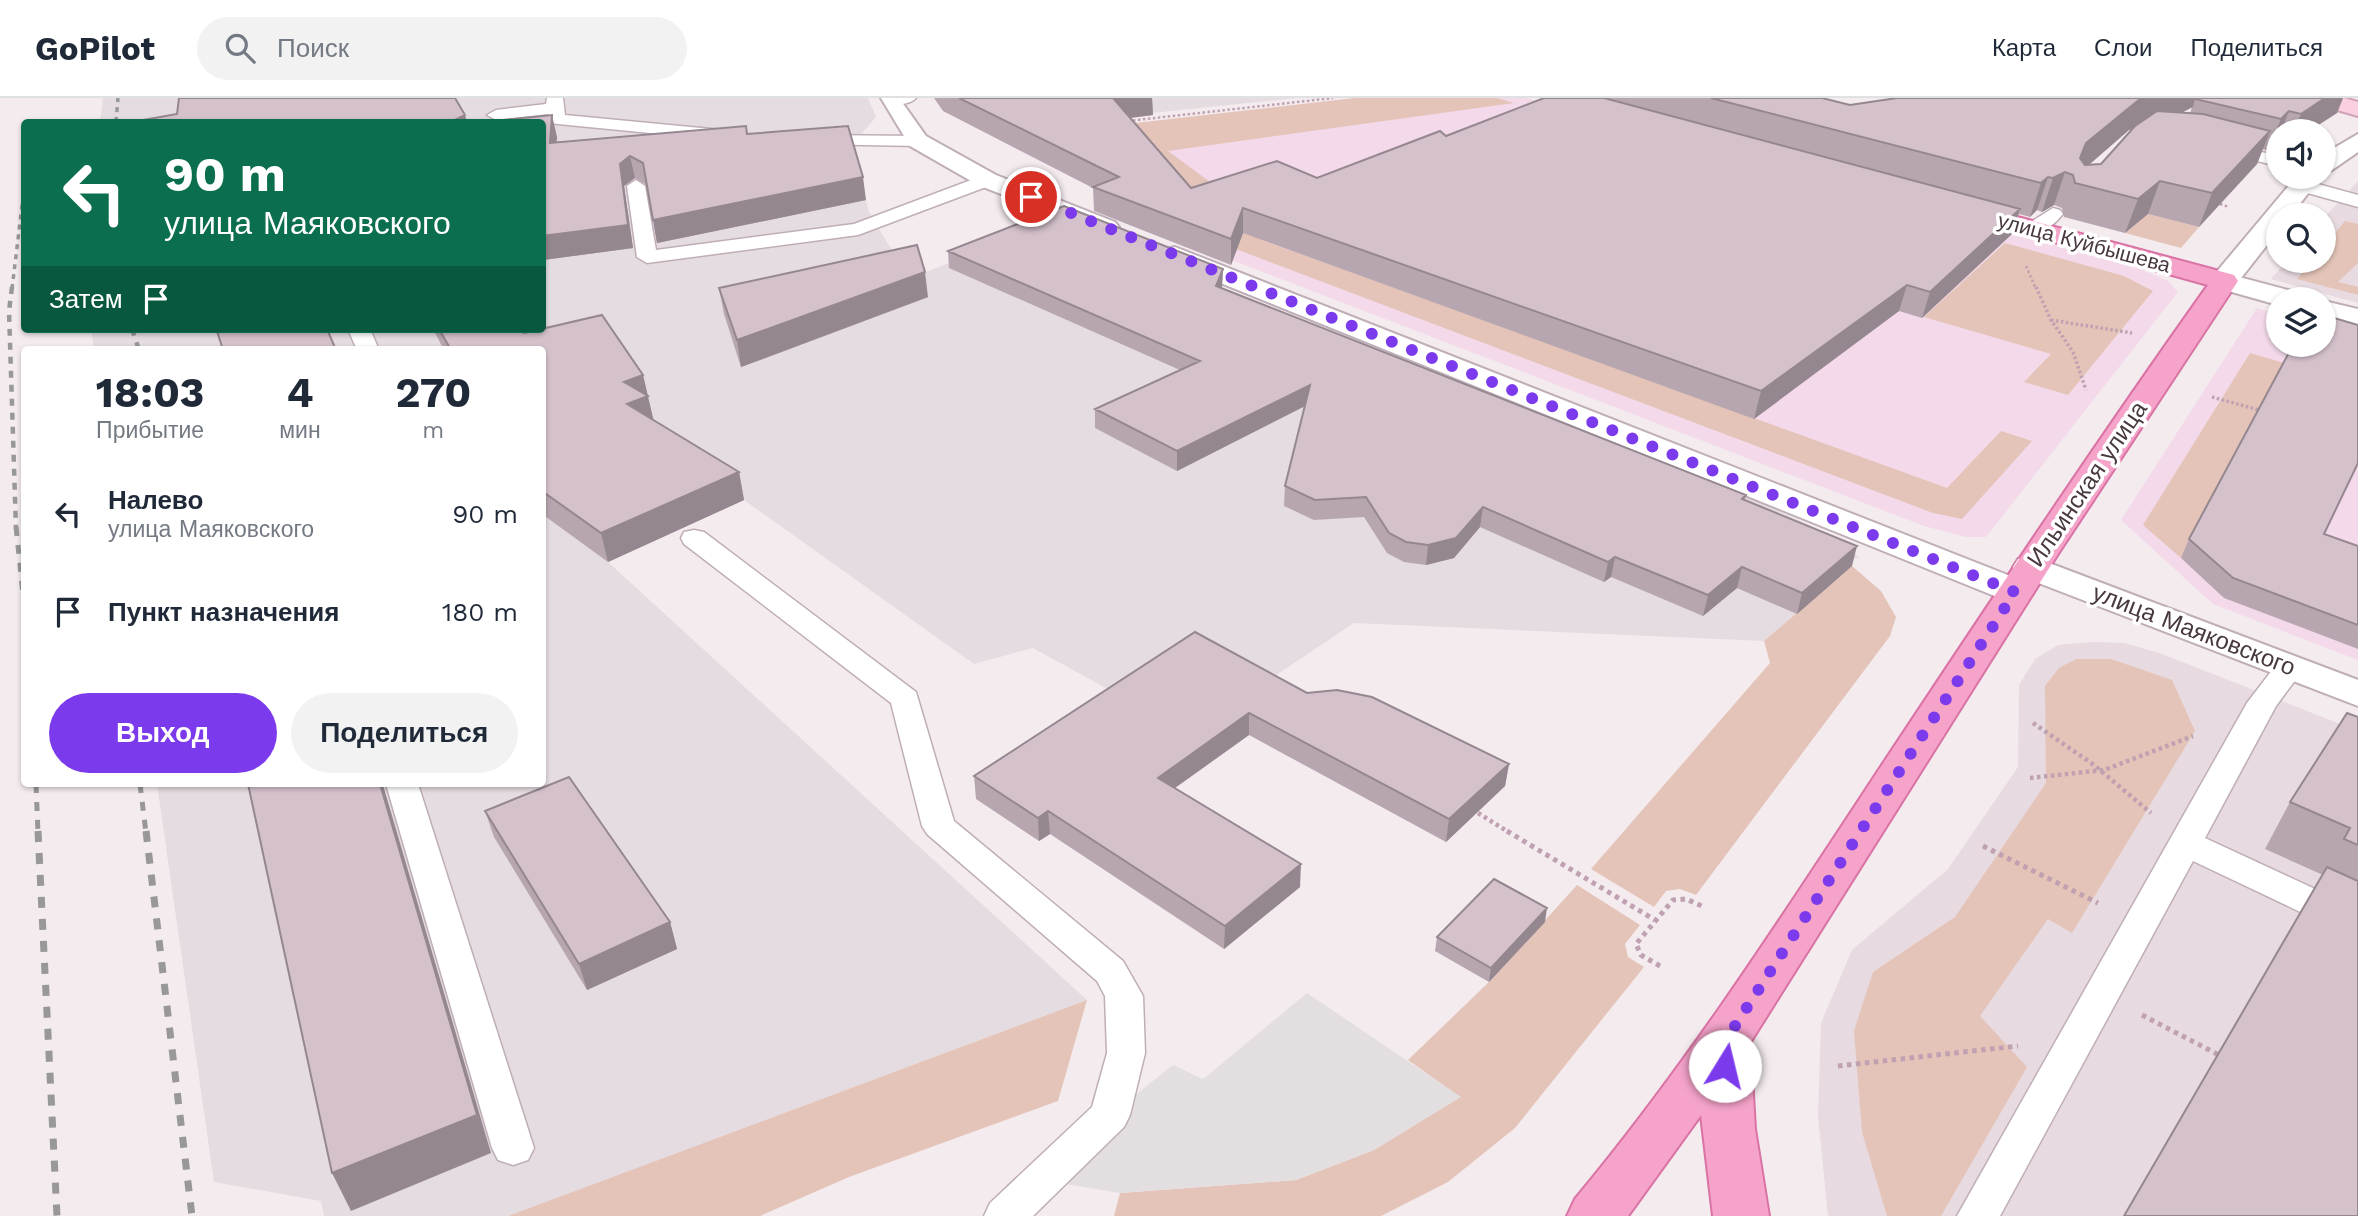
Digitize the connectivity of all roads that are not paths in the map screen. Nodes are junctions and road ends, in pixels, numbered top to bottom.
1 (2321, 98) edge
2 (896, 99) edge
3 (555, 103) edge
4 (2358, 110) edge
5 (491, 112) edge
6 (746, 137) edge
7 (799, 140) edge
8 (918, 141) junction
9 (2358, 141) edge
10 (2200, 142) edge
11 (2336, 157) edge
12 (2266, 158) edge
13 (987, 180) junction
14 (636, 186) edge
15 (2299, 189) edge
16 (2326, 189) edge
17 (2358, 201) edge
18 (1940, 203) edge
19 (2053, 214) edge
20 (2033, 229) junction
21 (2224, 281) junction
22 (2266, 293) edge
23 (2336, 312) edge
24 (2358, 318) edge
25 (694, 538) dead end
26 (2023, 579) junction
27 (2290, 667) junction
28 (2358, 694) edge
29 (403, 787) edge
30 (2185, 843) junction
31 (2355, 922) edge
32 (1726, 1040) junction
33 (513, 1148) dead end
34 (1005, 1216) edge
35 (1595, 1216) edge
36 (1741, 1216) edge
37 (1978, 1216) edge

1 - 4 main road
2 - 8 street, улица Маяковского
3 - 5 lane
3 - 6 lane
7 - 8 lane
8 - 13 street, улица Маяковского
9 - 11 street
10 - 12 lane
13 - 14 lane
13 - 26 street, улица Маяковского
15 - 21 street, Ильинская улица
16 - 17 lane
18 - 20 main road, улица Куйбышева
19 - 20 lane
20 - 21 main road, улица Куйбышева
21 - 22 street, улица Куйбышева
21 - 26 main road, Ильинская улица
23 - 24 street
25 - 34 lane
26 - 27 street, улица Маяковского
26 - 32 main road, Ильинская улица
27 - 28 street, улица Маяковского
27 - 30 lane
29 - 33 lane
30 - 31 lane
30 - 37 lane
32 - 35 main road, Ильинская улица
32 - 36 main road

